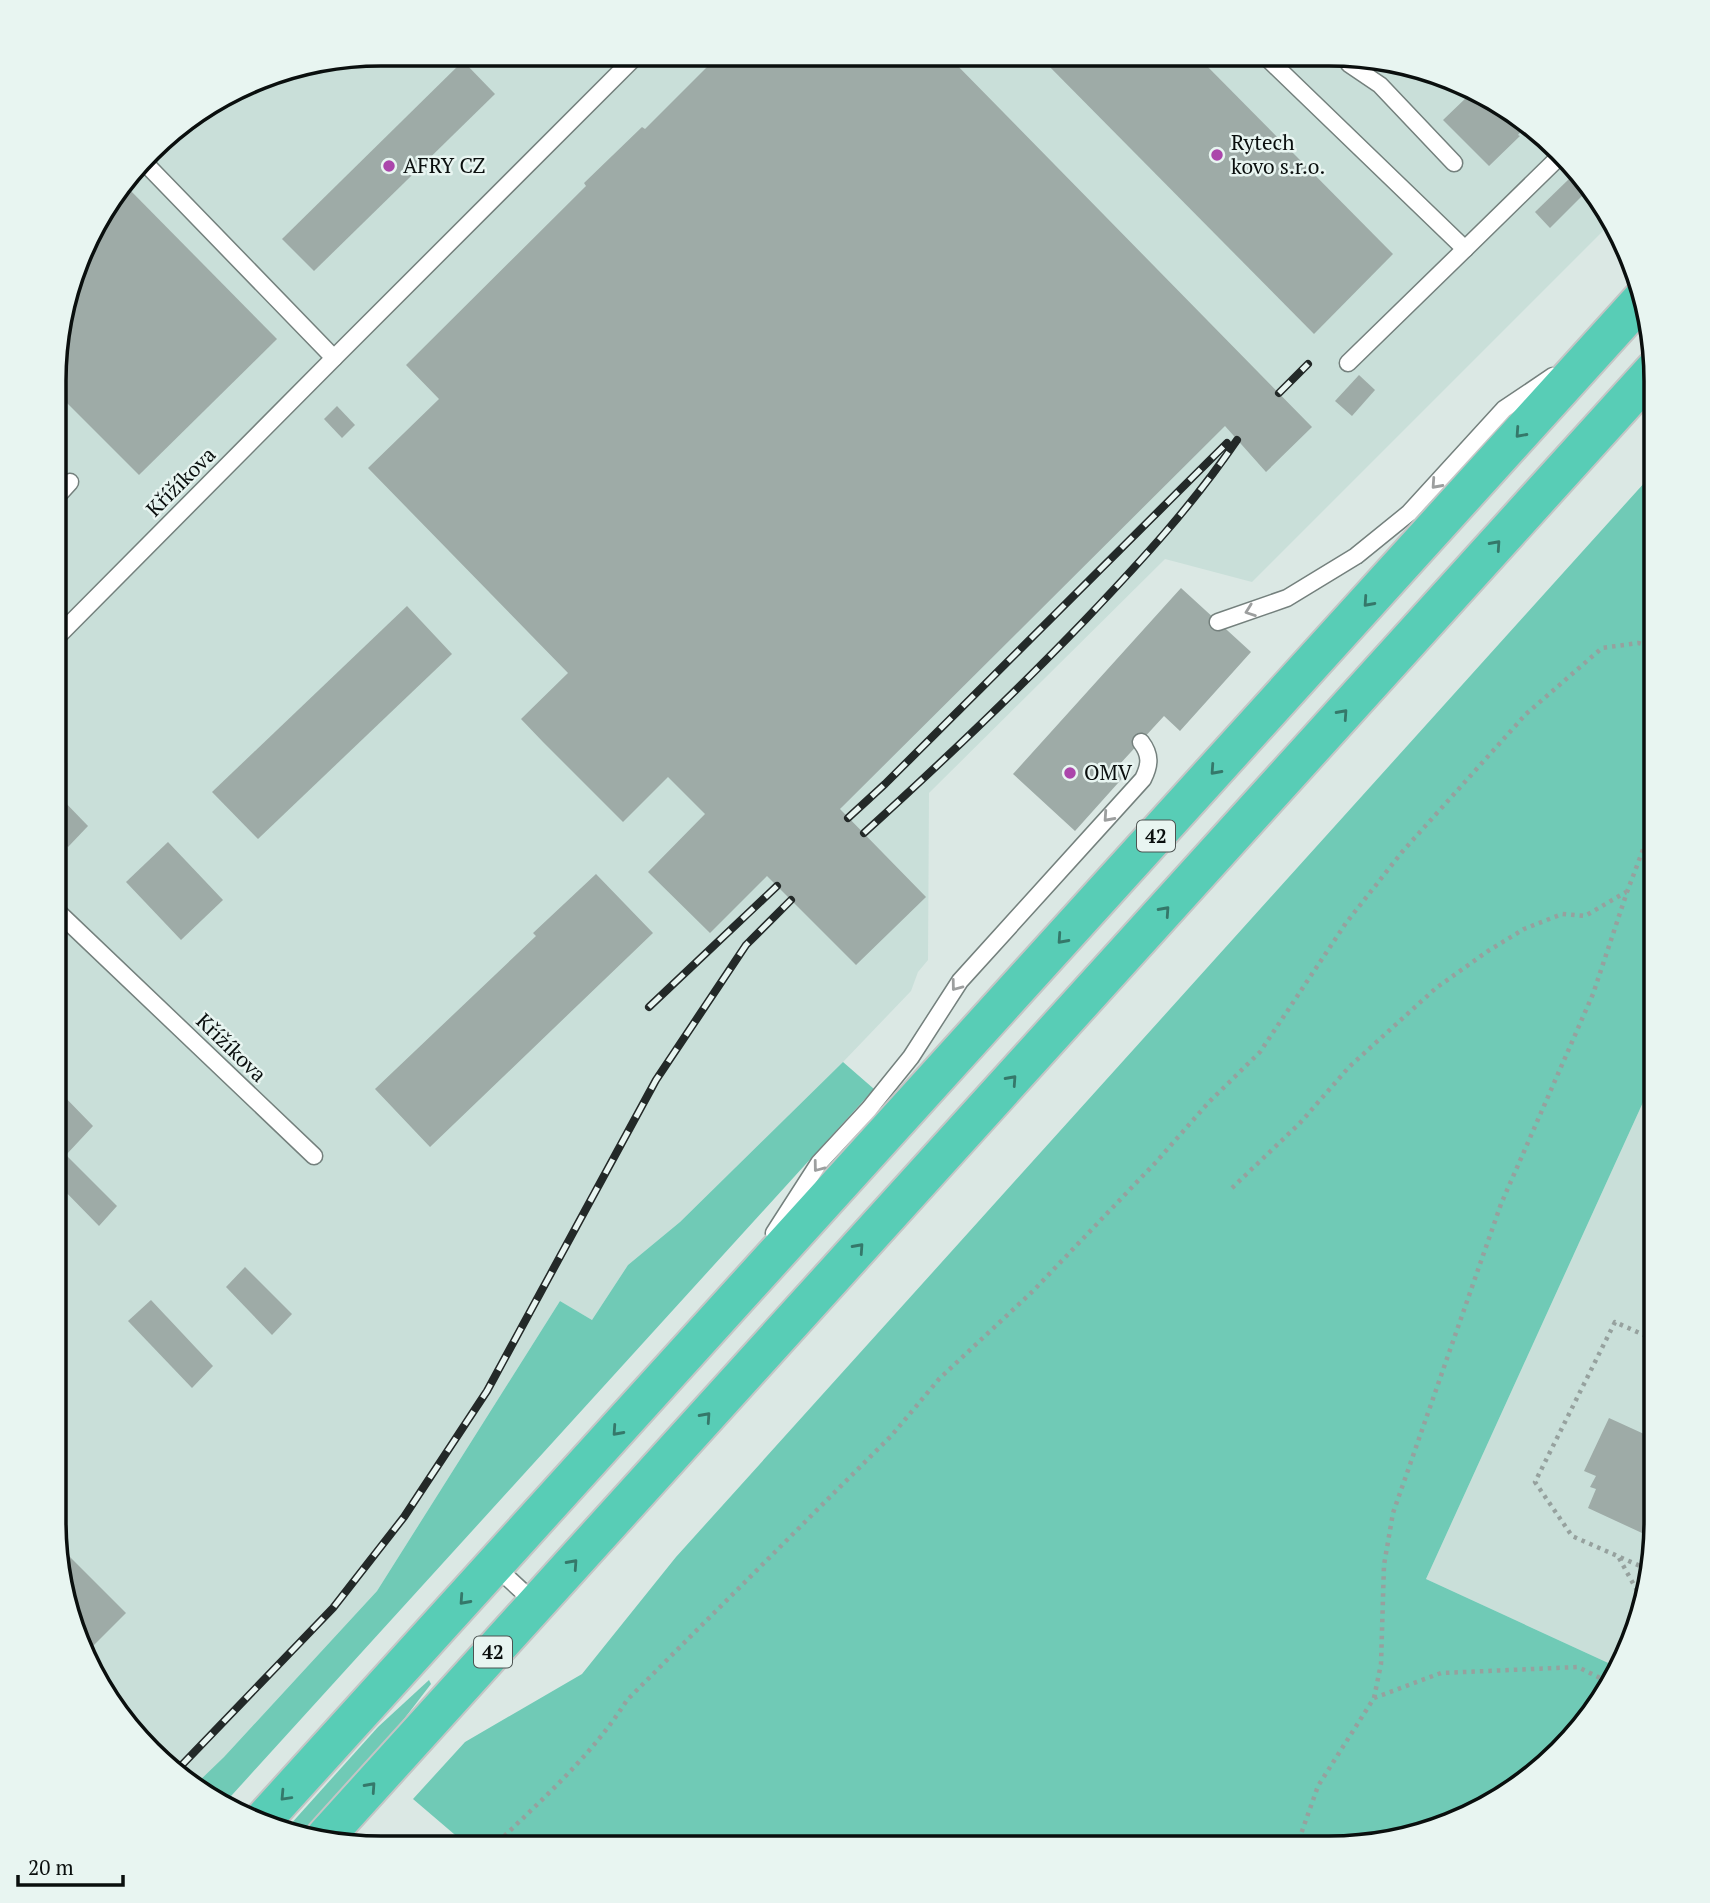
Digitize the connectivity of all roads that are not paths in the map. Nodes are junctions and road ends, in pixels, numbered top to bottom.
1 (626, 66) edge
2 (1275, 66) edge
3 (1360, 68) edge
4 (1554, 162) edge
5 (1454, 163) dead end
6 (150, 168) edge
7 (1465, 249) junction
8 (1634, 307) edge
9 (1599, 346) junction
10 (334, 359) junction
11 (1348, 363) dead end
12 (1644, 381) edge
13 (1644, 396) edge
14 (1596, 433) junction
15 (1218, 622) dead end
16 (66, 628) edge
17 (1141, 742) dead end
18 (66, 920) edge
19 (314, 1156) dead end
20 (712, 1326) junction
21 (495, 1566) junction
22 (536, 1605) junction
23 (268, 1815) edge
24 (330, 1832) edge

1 - 10 lane, Křížíkova
2 - 7 lane
3 - 5 lane
4 - 7 lane
6 - 10 lane
7 - 11 lane
8 - 9 highway, 42
9 -> 15 lane
9 -> 20 highway, 42
10 - 16 lane, Křížíkova
12 - 14 highway, 42
13 - 14 highway, 42
22 -> 14 highway, 42
17 -> 20 lane
18 - 19 lane, Křížíkova
20 -> 21 highway, 42
21 - 22 lane
21 -> 23 highway, 42
24 -> 22 highway, 42

